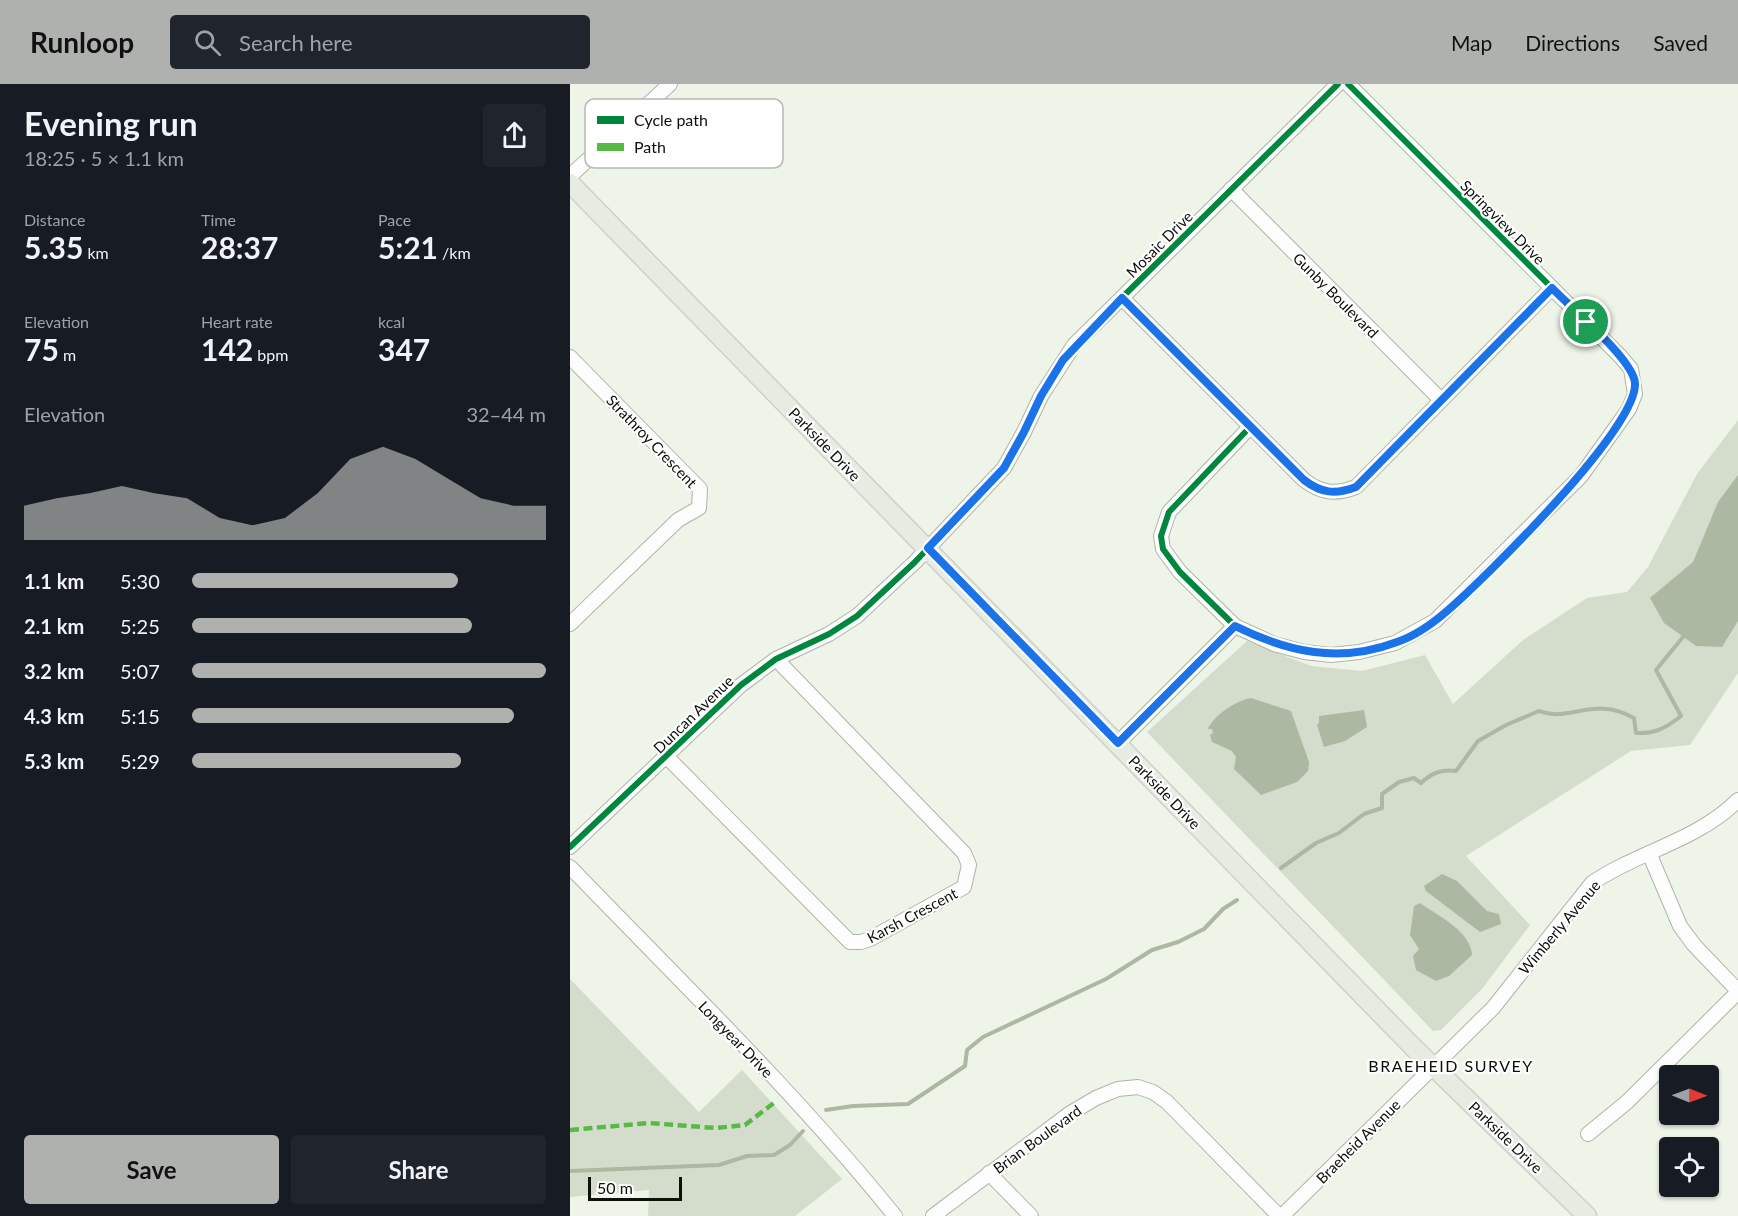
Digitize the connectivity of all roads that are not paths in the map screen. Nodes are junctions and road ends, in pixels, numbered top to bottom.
1 (670, 84) edge
2 (1338, 84) edge
3 (1348, 84) edge
4 (654, 99) edge
5 (585, 162) edge
6 (570, 176) edge
7 (570, 183) edge
8 (1231, 189) junction
9 (1552, 288) junction
10 (1122, 298) junction
11 (570, 357) edge
12 (1441, 400) junction
13 (1250, 427) junction
14 (928, 548) junction
15 (570, 624) edge
16 (1235, 626) junction
17 (776, 659) junction
18 (1118, 743) junction
19 (666, 756) junction
20 (1738, 800) edge
21 (570, 847) edge
22 (1649, 853) junction
23 (570, 867) edge
24 (1738, 991) edge
25 (1434, 1066) junction
26 (1588, 1134) dead end
27 (989, 1173) junction
28 (895, 1216) edge
29 (933, 1216) edge
30 (1031, 1216) edge
31 (1281, 1216) edge
32 (1587, 1216) edge

1 - 4 street
2 - 8 street, Mosaic Drive
3 - 9 street, Springview Drive
5 - 6 street
7 - 14 main road, Parkside Drive
8 - 10 street, Mosaic Drive
8 - 12 street, Gunby Boulevard
9 - 12 street
9 - 16 street, Springview Drive
10 - 13 street
10 - 14 street, Mosaic Drive
11 - 15 street, Strathroy Crescent
12 - 13 street
13 - 16 street, Springview Drive
14 - 17 street, Duncan Avenue
14 - 18 main road, Parkside Drive
16 - 18 street
17 - 19 street, Duncan Avenue
17 - 19 street, Karsh Crescent
18 - 25 main road, Parkside Drive
19 - 21 street, Duncan Avenue
20 - 22 street, Wimberly Avenue
22 - 24 street
22 - 25 street, Wimberly Avenue
23 - 28 street, Longyear Drive
24 - 26 street
25 - 31 street, Braeheid Avenue
25 - 32 main road, Parkside Drive
27 - 29 street, Brian Boulevard
27 - 30 street
27 - 31 street, Brian Boulevard

